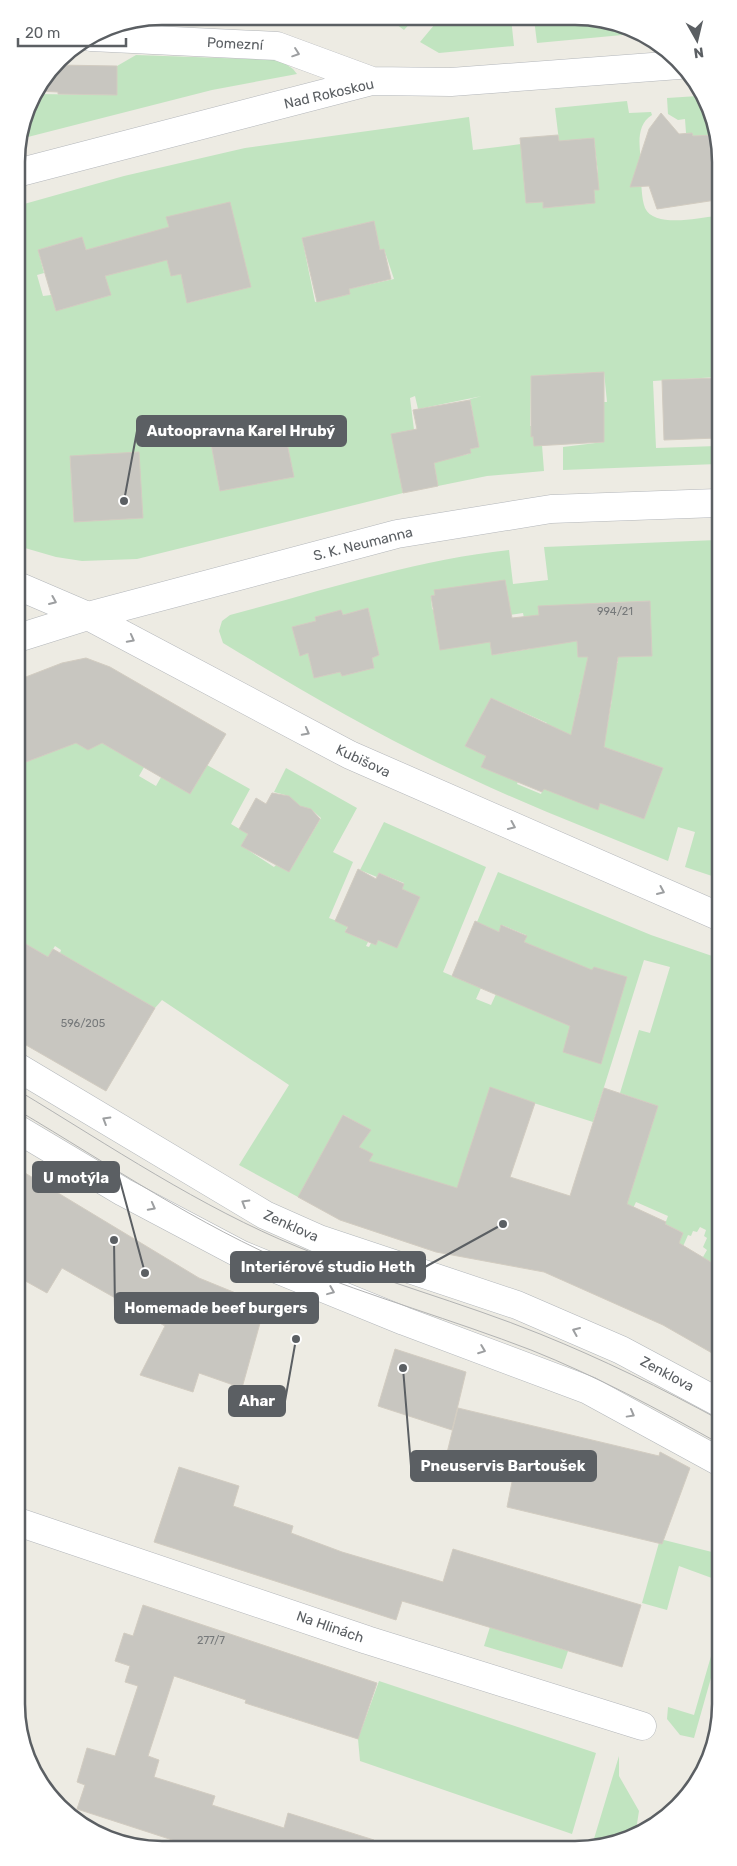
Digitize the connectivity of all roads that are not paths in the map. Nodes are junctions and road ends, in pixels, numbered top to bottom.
1 (105, 38) edge
2 (672, 66) edge
3 (372, 81) junction
4 (25, 172) edge
5 (712, 503) edge
6 (25, 589) edge
7 (88, 616) junction
8 (25, 636) edge
9 (712, 913) edge
10 (25, 1072) edge
11 (25, 1134) edge
12 (712, 1398) edge
13 (712, 1458) edge
14 (25, 1525) edge
15 (642, 1726) dead end

1 -> 3 street, Pomezní
2 - 3 street, Nad Rokoskou
3 - 4 street, Nad Rokoskou
5 - 7 street, S. K. Neumanna
6 -> 7 street, Kubišova
7 - 8 street, S. K. Neumanna
7 -> 9 street, Kubišova
12 -> 10 street, Zenklova
11 -> 13 street
14 - 15 street, Na Hlinách

